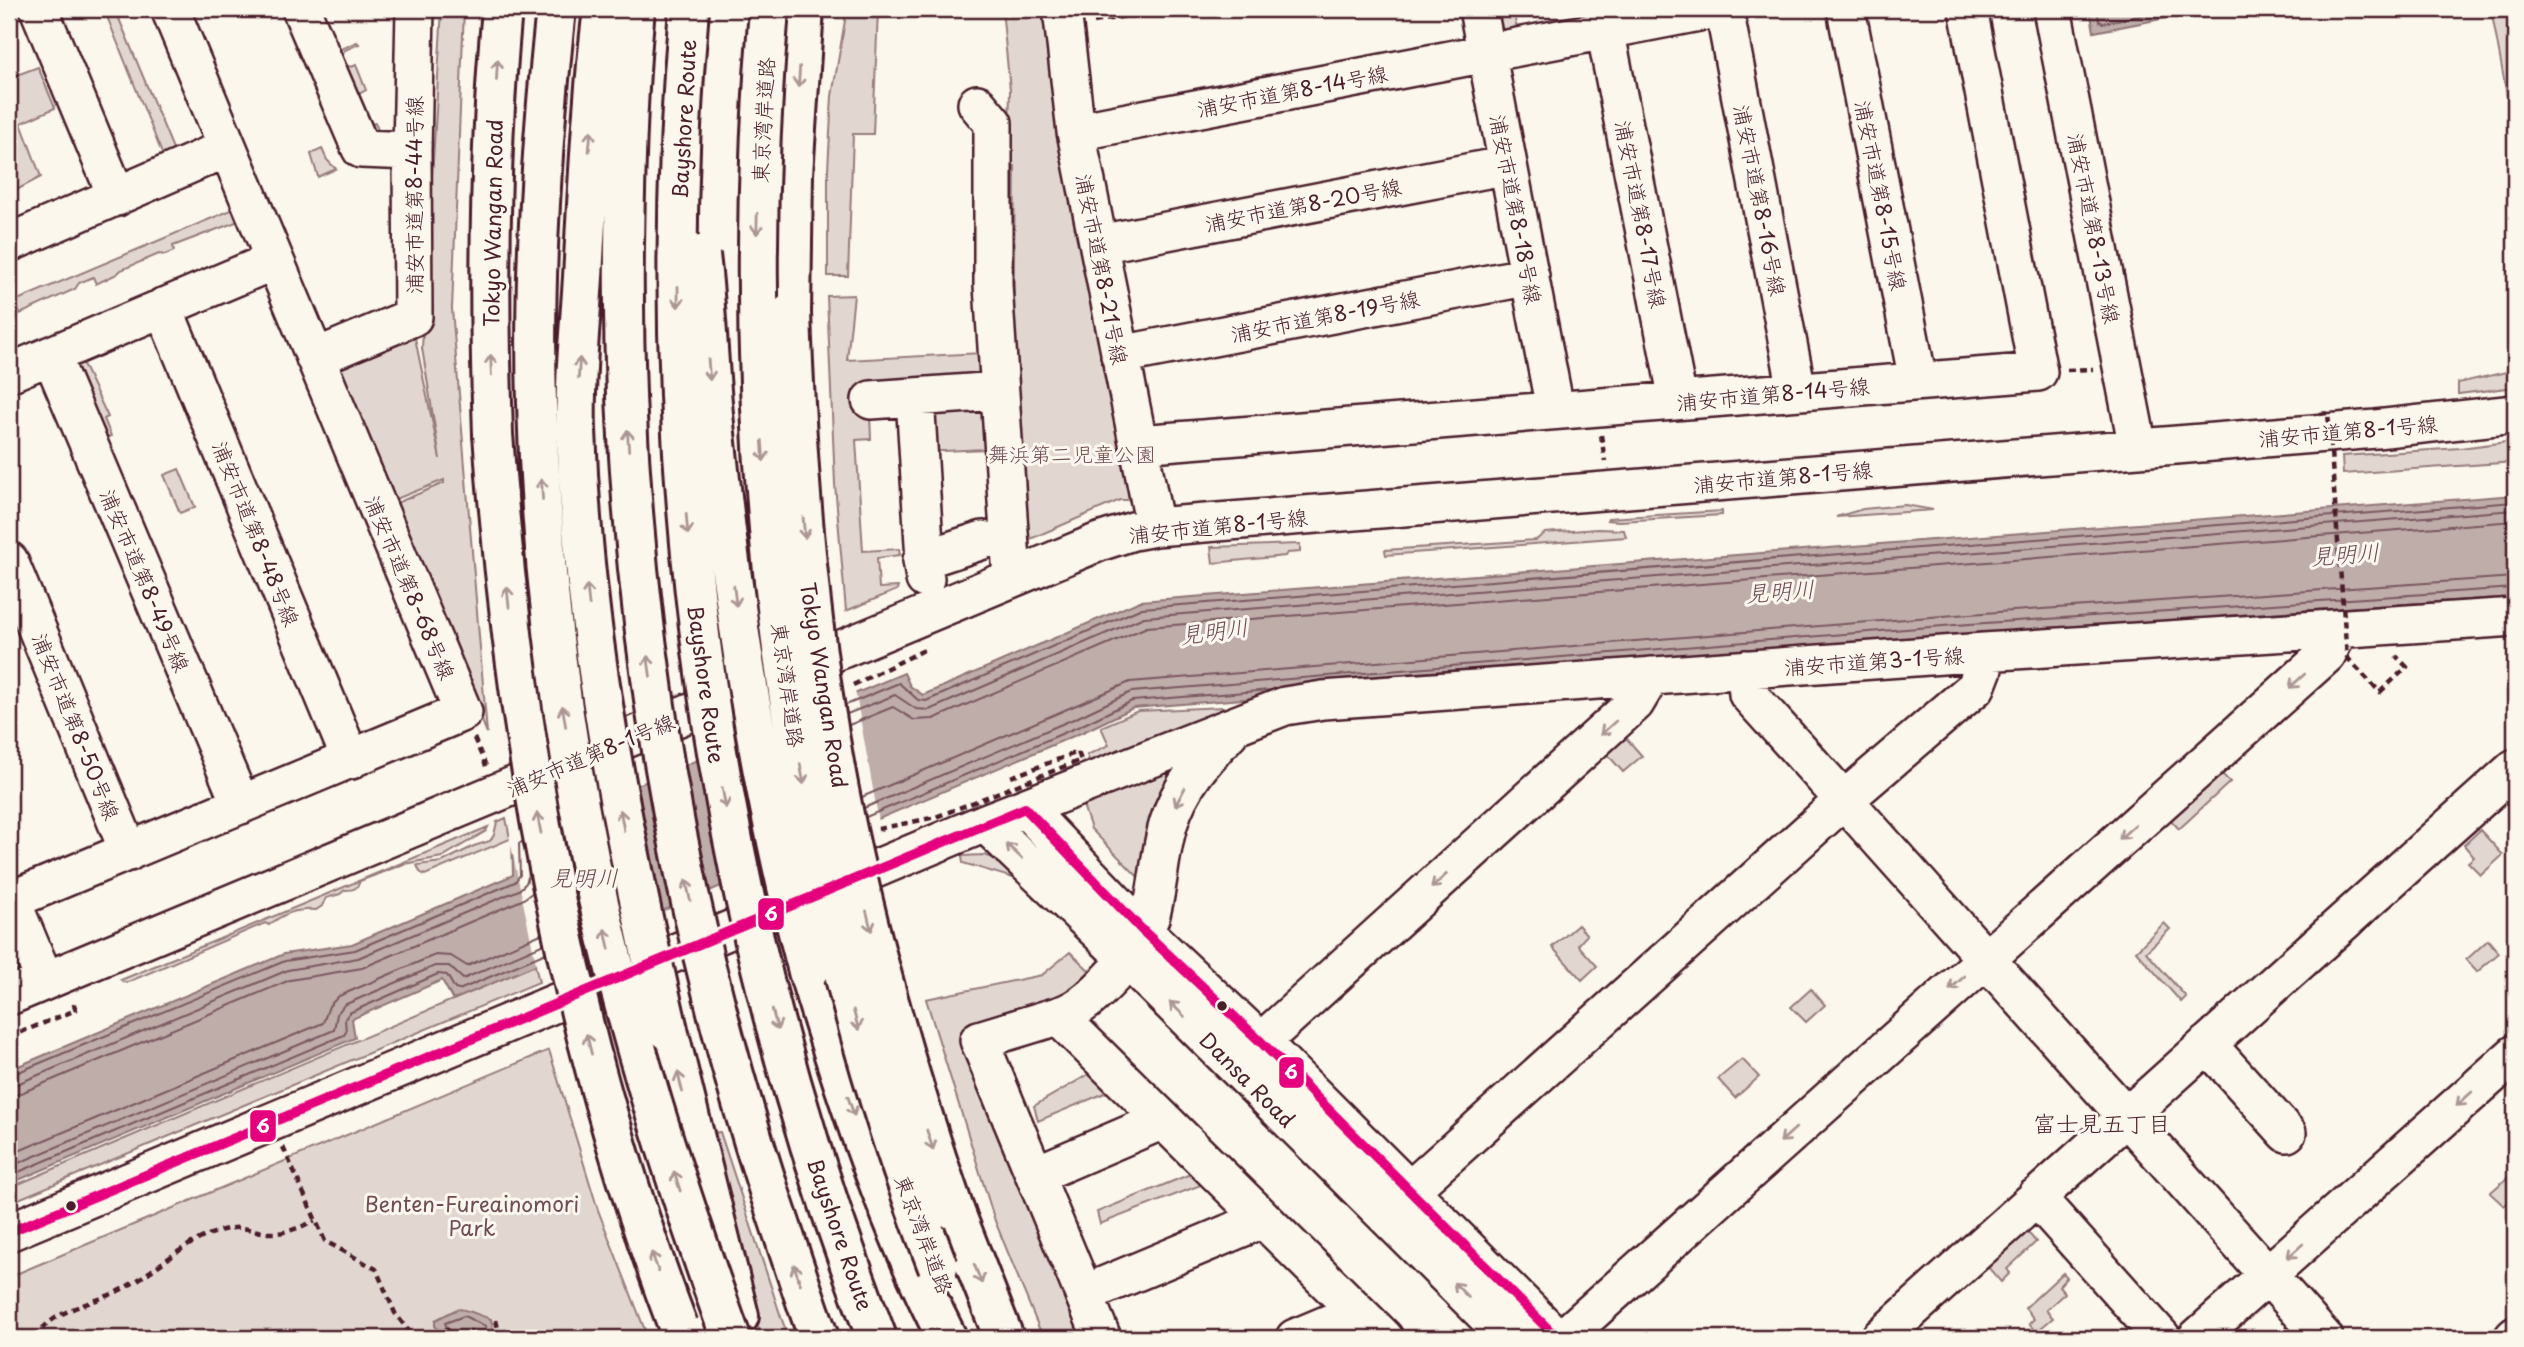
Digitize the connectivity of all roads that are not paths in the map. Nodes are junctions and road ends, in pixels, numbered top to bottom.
1 (39, 9) edge
2 (170, 9) edge
3 (301, 9) edge
4 (415, 9) edge
5 (502, 9) edge
6 (556, 9) edge
7 (603, 9) edge
8 (635, 9) edge
9 (689, 9) edge
10 (769, 9) edge
11 (804, 9) edge
12 (1478, 9) edge
13 (1715, 9) edge
14 (1724, 9) edge
15 (1846, 9) edge
16 (1968, 9) edge
17 (2052, 9) edge
18 (1069, 15) edge
19 (1605, 29) junction
20 (1486, 52) junction
21 (977, 104) dead end
22 (1076, 132) junction
23 (227, 148) junction
24 (412, 151) junction
25 (680, 158) junction
26 (1508, 165) junction
27 (117, 197) junction
28 (9, 243) edge
29 (1099, 244) junction
30 (273, 261) junction
31 (1530, 276) junction
32 (163, 307) junction
33 (51, 355) junction
34 (1120, 355) junction
35 (315, 358) junction
36 (9, 373) edge
37 (1917, 381) junction
38 (999, 391) junction
39 (1797, 391) junction
40 (915, 397) junction
41 (871, 400) dead end
42 (1678, 400) junction
43 (1555, 409) junction
44 (2515, 414) edge
45 (1139, 444) junction
46 (2137, 448) junction
47 (1155, 527) junction
48 (983, 540) dead end
49 (925, 560) junction
50 (9, 561) edge
51 (1012, 578) junction
52 (2515, 617) edge
53 (923, 625) junction
54 (2339, 629) junction
55 (1984, 652) junction
56 (1746, 669) junction
57 (1651, 676) junction
58 (1237, 724) junction
59 (351, 760) junction
60 (2515, 768) edge
61 (1018, 793) junction
62 (1844, 800) junction
63 (241, 805) junction
64 (985, 823) junction
65 (129, 852) junction
66 (10, 899) edge
67 (1134, 944) junction
68 (1984, 958) junction
69 (57, 988) junction
70 (9, 996) edge
71 (1058, 1016) junction
72 (1261, 1042) junction
73 (2207, 1044) junction
74 (2515, 1054) edge
75 (2125, 1117) junction
76 (1163, 1120) junction
77 (2287, 1133) dead end
78 (1035, 1175) junction
79 (1409, 1191) junction
80 (2036, 1197) junction
81 (1264, 1219) junction
82 (9, 1232) edge
83 (926, 1271) junction
84 (2267, 1275) junction
85 (1084, 1294) junction
86 (1357, 1312) junction
87 (681, 1332) edge
88 (731, 1338) edge
89 (744, 1338) edge
90 (819, 1338) edge
91 (877, 1338) edge
92 (947, 1338) edge
93 (965, 1338) edge
94 (1004, 1338) edge
95 (1102, 1338) edge
96 (1295, 1338) edge
97 (1384, 1338) edge
98 (1509, 1338) edge
99 (1557, 1338) edge
100 (1563, 1338) edge
101 (1880, 1338) edge
102 (2162, 1338) edge
103 (2197, 1338) edge
104 (2325, 1338) edge

1 - 27 street
2 - 23 street, 浦安市道第8-68号線
3 - 24 street
4 - 24 street, 浦安市道第8-44号線
87 -> 5 highway, Tokyo Wangan Road, bridge
88 -> 6 highway, bridge
89 -> 7 highway, bridge
90 -> 8 highway, bridge
9 - 25 highway, Bayshore Route, bridge
10 -> 83 highway, 東京湾岸道路, bridge
11 -> 94 highway, Tokyo Wangan Road, bridge
12 - 20 street, 浦安市道第8-18号線
13 - 19 street, 浦安市道第8-14号線
14 - 39 street, 浦安市道第8-16号線
15 - 37 street, 浦安市道第8-15号線
16 - 37 street, 浦安市道第8-14号線
17 - 46 street, 浦安市道第8-13号線
18 - 22 street, 浦安市道第8-21号線
19 - 20 street, 浦安市道第8-14号線
19 - 42 street, 浦安市道第8-17号線
20 - 22 street, 浦安市道第8-14号線
20 - 26 street, 浦安市道第8-18号線
21 - 38 street
22 - 29 street, 浦安市道第8-21号線
23 - 27 street
23 - 30 street, 浦安市道第8-68号線
24 - 35 street, 浦安市道第8-44号線
25 -> 83 highway, bridge
25 -> 91 highway, Bayshore Route, bridge
26 - 29 street, 浦安市道第8-20号線
26 - 31 street, 浦安市道第8-18号線
27 - 28 street
29 - 34 street, 浦安市道第8-21号線
30 - 32 street
30 - 35 street, 浦安市道第8-68号線
31 - 34 street, 浦安市道第8-19号線
31 - 43 street, 浦安市道第8-18号線
32 - 33 street
32 - 59 street, 浦安市道第8-48号線
33 - 36 street
33 - 63 street, 浦安市道第8-49号線
34 - 45 street, 浦安市道第8-21号線
35 - 59 street, 浦安市道第8-68号線
37 - 39 street, 浦安市道第8-14号線
38 - 40 street
38 - 51 street
39 - 42 street, 浦安市道第8-14号線
40 - 41 street
40 - 49 street
42 - 43 street, 浦安市道第8-14号線
43 - 45 street, 浦安市道第8-14号線
44 - 46 street, 浦安市道第8-1号線
45 - 47 street, 浦安市道第8-21号線
46 - 47 street, 浦安市道第8-1号線
47 - 51 street, 浦安市道第8-1号線
48 - 49 street
49 - 53 street
50 - 65 street, 浦安市道第8-50号線
51 - 53 street, 浦安市道第8-1号線
52 - 54 street, 浦安市道第3-1号線
53 - 69 street, 浦安市道第8-1号線
54 - 55 street, 浦安市道第3-1号線
54 -> 68 street
55 - 56 street, 浦安市道第3-1号線
55 - 62 street
56 - 57 street, 浦安市道第3-1号線
56 - 62 street
57 - 58 street, 浦安市道第3-1号線
57 -> 72 street
58 - 61 street, 浦安市道第3-1号線
58 -> 67 street
59 - 63 street
60 - 73 street
61 - 64 street, 浦安市道第3-1号線
61 - 67 street, Dansa Road
62 - 68 street
62 - 79 street
63 - 65 street
67 -> 64 street, Dansa Road
64 - 82 street, 浦安市道第3-1号線
65 - 66 street
66 - 69 street
67 - 71 street
67 - 72 street, Dansa Road
98 -> 67 street, Dansa Road
68 - 75 street
68 -> 100 street
69 - 70 street, 浦安市道第8-1号線
71 - 76 street
71 - 78 street
72 - 79 street, Dansa Road
73 - 75 street
73 - 77 street
74 -> 84 street
75 - 80 street
75 - 84 street
76 - 78 street
76 - 81 street
78 - 85 street
79 - 99 street, Dansa Road
80 - 101 street
80 - 102 street
81 - 85 street
81 - 86 street
83 - 92 highway
83 - 93 highway, 東京湾岸道路
84 - 103 street
84 - 104 street
85 - 95 street
86 - 96 street
86 - 97 street

